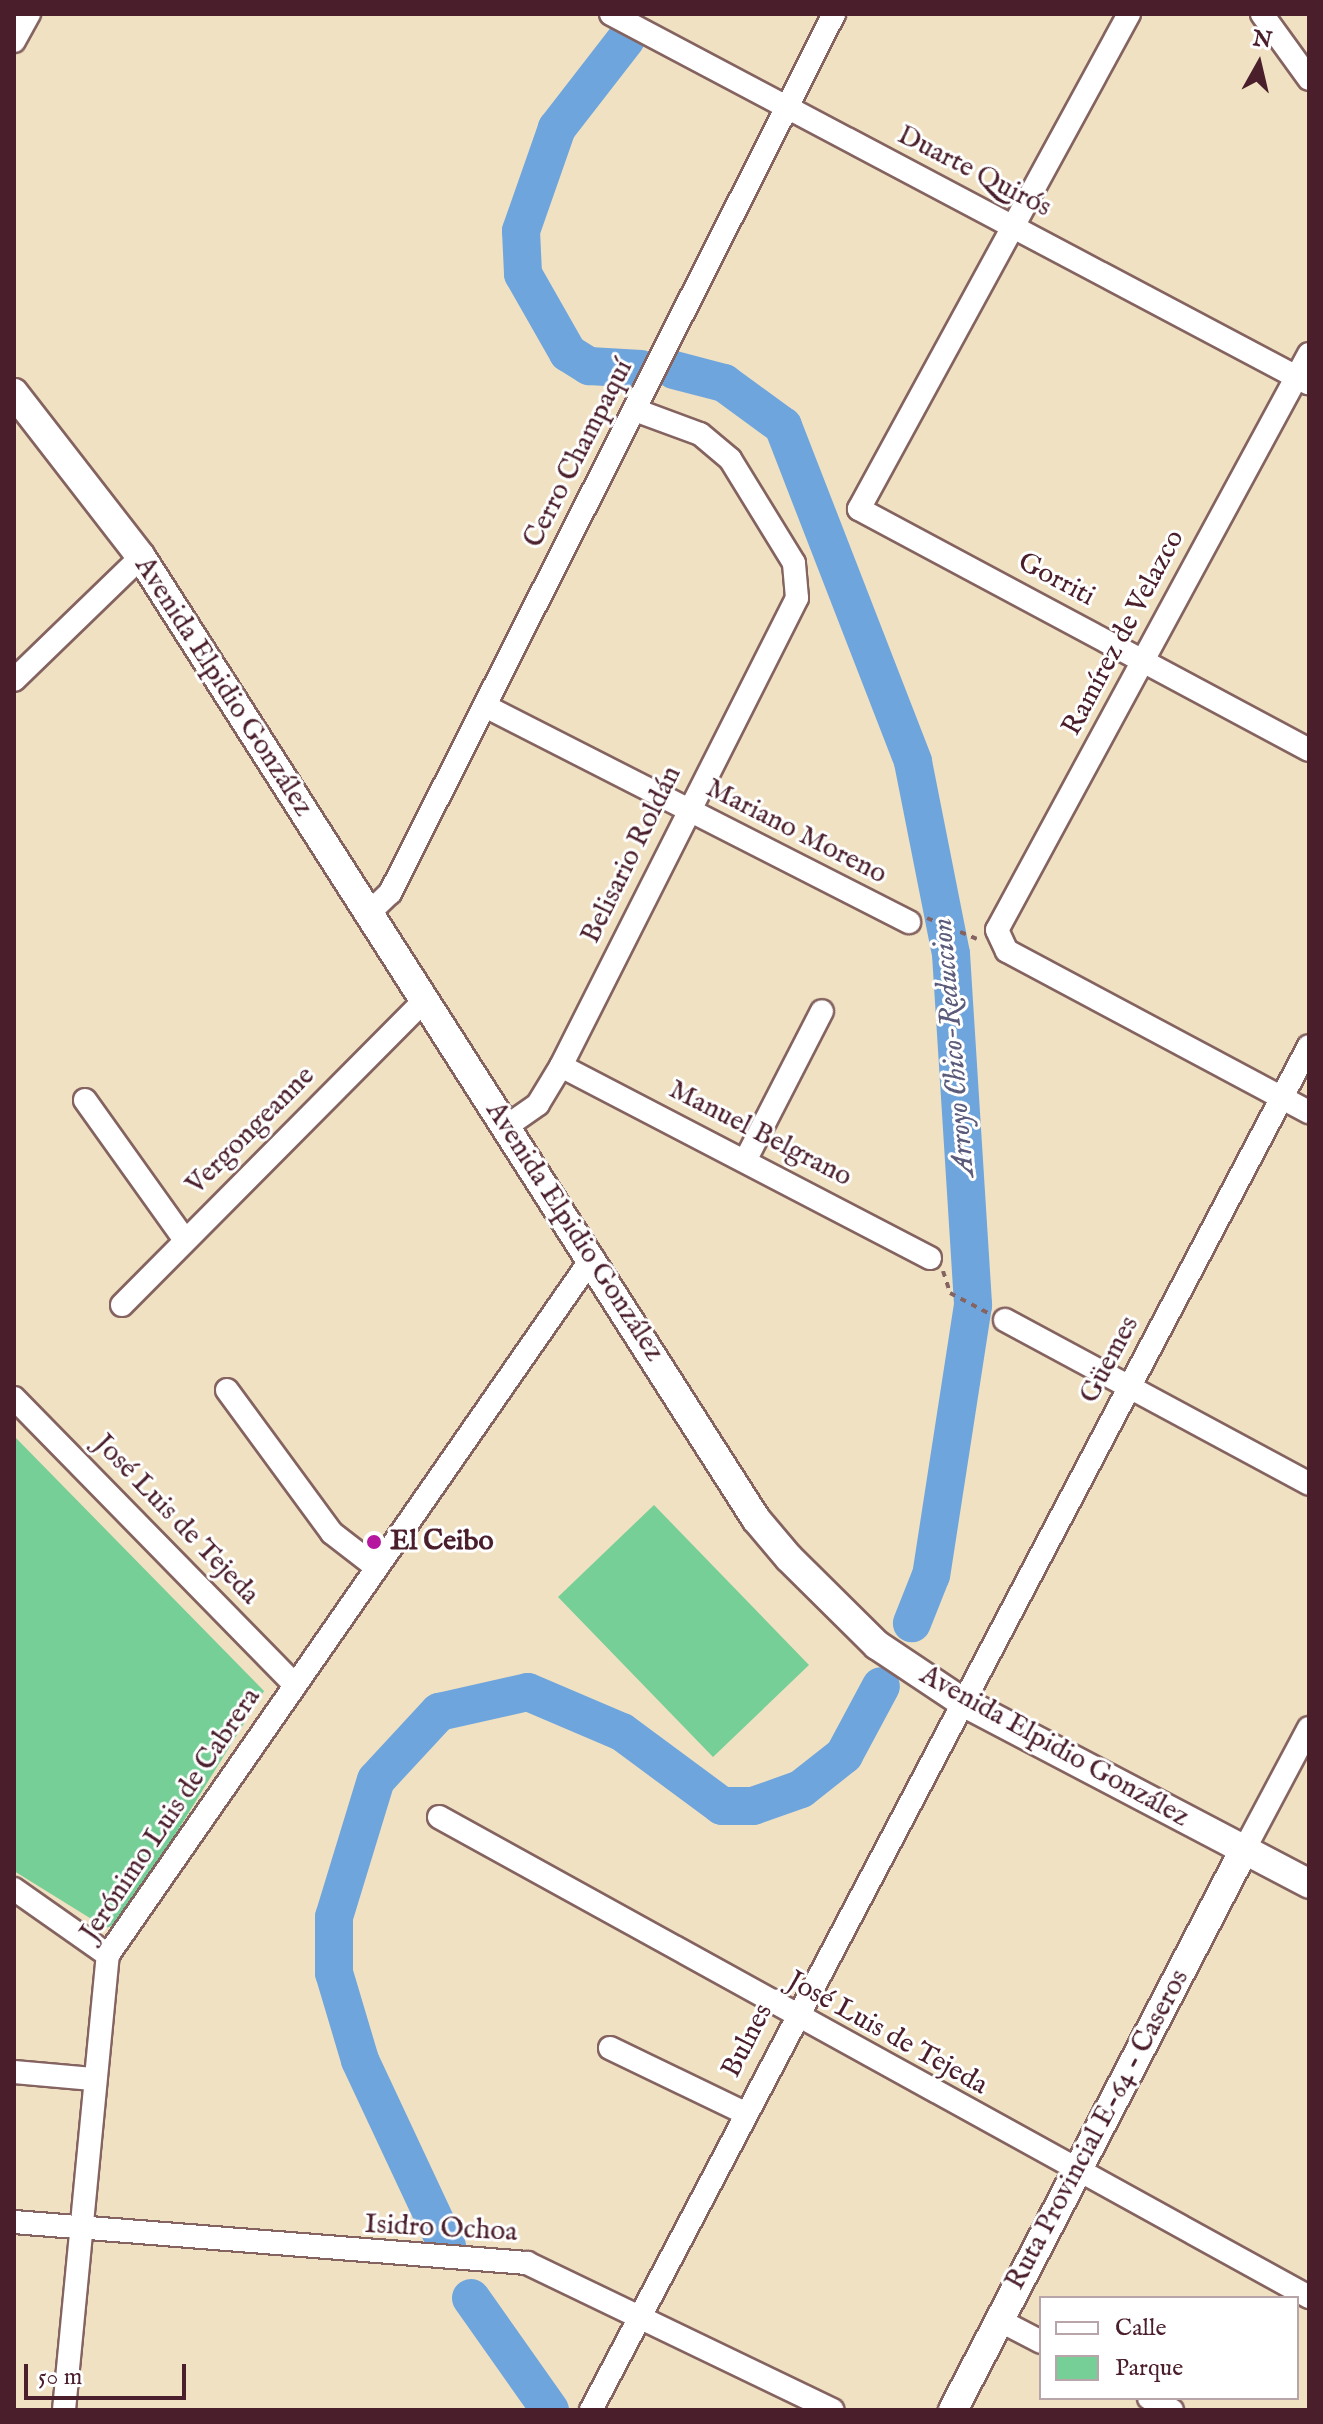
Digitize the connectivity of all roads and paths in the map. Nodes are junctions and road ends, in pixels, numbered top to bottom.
1 (29, 14) edge
2 (611, 14) edge
3 (834, 14) edge
4 (1129, 14) edge
5 (1262, 14) edge
6 (14, 41) edge
7 (1309, 79) edge
8 (787, 111) junction
9 (1017, 227) junction
10 (1309, 354) edge
11 (1303, 380) edge
12 (14, 393) edge
13 (635, 410) junction
14 (141, 557) junction
15 (1144, 661) junction
16 (14, 680) edge
17 (485, 706) junction
18 (1309, 750) edge
19 (687, 811) junction
20 (368, 914) junction
21 (932, 917) dead end
22 (909, 922) dead end
23 (990, 942) junction
24 (424, 1001) junction
25 (822, 1011) dead end
26 (1309, 1046) edge
27 (561, 1066) junction
28 (1282, 1097) junction
29 (85, 1100) dead end
30 (1309, 1112) edge
31 (507, 1126) junction
32 (746, 1159) junction
33 (184, 1239) junction
34 (592, 1258) junction
35 (930, 1258) dead end
36 (949, 1278) dead end
37 (122, 1305) dead end
38 (995, 1316) joint
39 (1129, 1388) junction
40 (227, 1390) dead end
41 (14, 1398) edge
42 (1309, 1484) edge
43 (376, 1567) junction
44 (295, 1685) junction
45 (961, 1701) junction
46 (1309, 1728) edge
47 (439, 1817) dead end
48 (1244, 1850) junction
49 (1309, 1884) edge
50 (14, 1889) edge
51 (108, 1955) junction
52 (794, 2018) junction
53 (610, 2048) dead end
54 (14, 2072) edge
55 (93, 2079) junction
56 (745, 2113) junction
57 (1077, 2171) junction
58 (14, 2222) edge
59 (82, 2229) junction
60 (1309, 2297) edge
61 (643, 2314) junction
62 (999, 2320) junction
63 (1039, 2341) edge
64 (1153, 2400) edge
65 (64, 2410) edge
66 (591, 2410) edge
67 (833, 2410) edge
68 (953, 2410) edge
69 (1172, 2410) edge

1 - 6 street
2 - 8 street, Duarte Quirós
3 - 8 street, Cerro Champaquí
4 - 9 street
5 - 7 street
8 - 9 street, Duarte Quirós
8 - 13 street, Cerro Champaquí
9 - 11 street, Duarte Quirós
9 - 15 street, Gorriti
10 - 11 street, Ramírez de Velazco
11 - 15 street, Ramírez de Velazco
12 - 14 main road, Avenida Elpidio González
13 - 17 street, Cerro Champaquí
13 - 19 street, Belisario Roldán
14 - 16 street
14 - 20 main road, Avenida Elpidio González
15 - 18 street, Gorriti
15 - 23 street, Ramírez de Velazco
17 - 19 street, Mariano Moreno
17 - 20 street, Cerro Champaquí
19 - 22 street, Mariano Moreno
19 - 27 street, Belisario Roldán
20 - 24 main road, Avenida Elpidio González
21 - 23 path
23 - 28 street
24 - 31 main road, Avenida Elpidio González
24 - 33 street, Vergongeanne
25 - 32 street
26 - 28 street, Güemes
27 - 31 street, Belisario Roldán
27 - 32 street, Manuel Belgrano
28 - 30 street
28 - 39 street, Güemes
29 - 33 street
31 - 34 main road, Avenida Elpidio González
32 - 35 street, Manuel Belgrano
33 - 37 street, Vergongeanne
34 - 43 street, Jerónimo Luis de Cabrera
34 - 45 main road, Avenida Elpidio González
36 - 38 path
38 - 39 street
39 - 42 street
39 - 45 street, Güemes
40 - 43 street
41 - 44 street, José Luis de Tejeda
43 - 44 street, Jerónimo Luis de Cabrera
44 - 51 street, Jerónimo Luis de Cabrera
45 - 48 main road, Avenida Elpidio González
45 - 52 street, Bulnes
46 - 48 street
47 - 52 street, José Luis de Tejeda
48 - 49 main road, Avenida Elpidio González
48 - 57 main road, Ruta Provincial E-64 - Caseros
50 - 51 street
51 - 55 street, Jerónimo Luis de Cabrera
52 - 56 street, Bulnes
52 - 57 street, José Luis de Tejeda
53 - 56 street
54 - 55 street
55 - 59 street, Jerónimo Luis de Cabrera
56 - 61 street, Bulnes
57 - 60 street, José Luis de Tejeda
57 - 62 main road, Ruta Provincial E-64 - Caseros
58 - 59 street, Isidro Ochoa
59 - 61 street, Isidro Ochoa
59 - 65 street, Jerónimo Luis de Cabrera
61 - 66 street, Bulnes
61 - 67 street, Isidro Ochoa
62 - 63 street
62 - 68 main road, Ruta Provincial E-64 - Caseros
64 - 69 street

